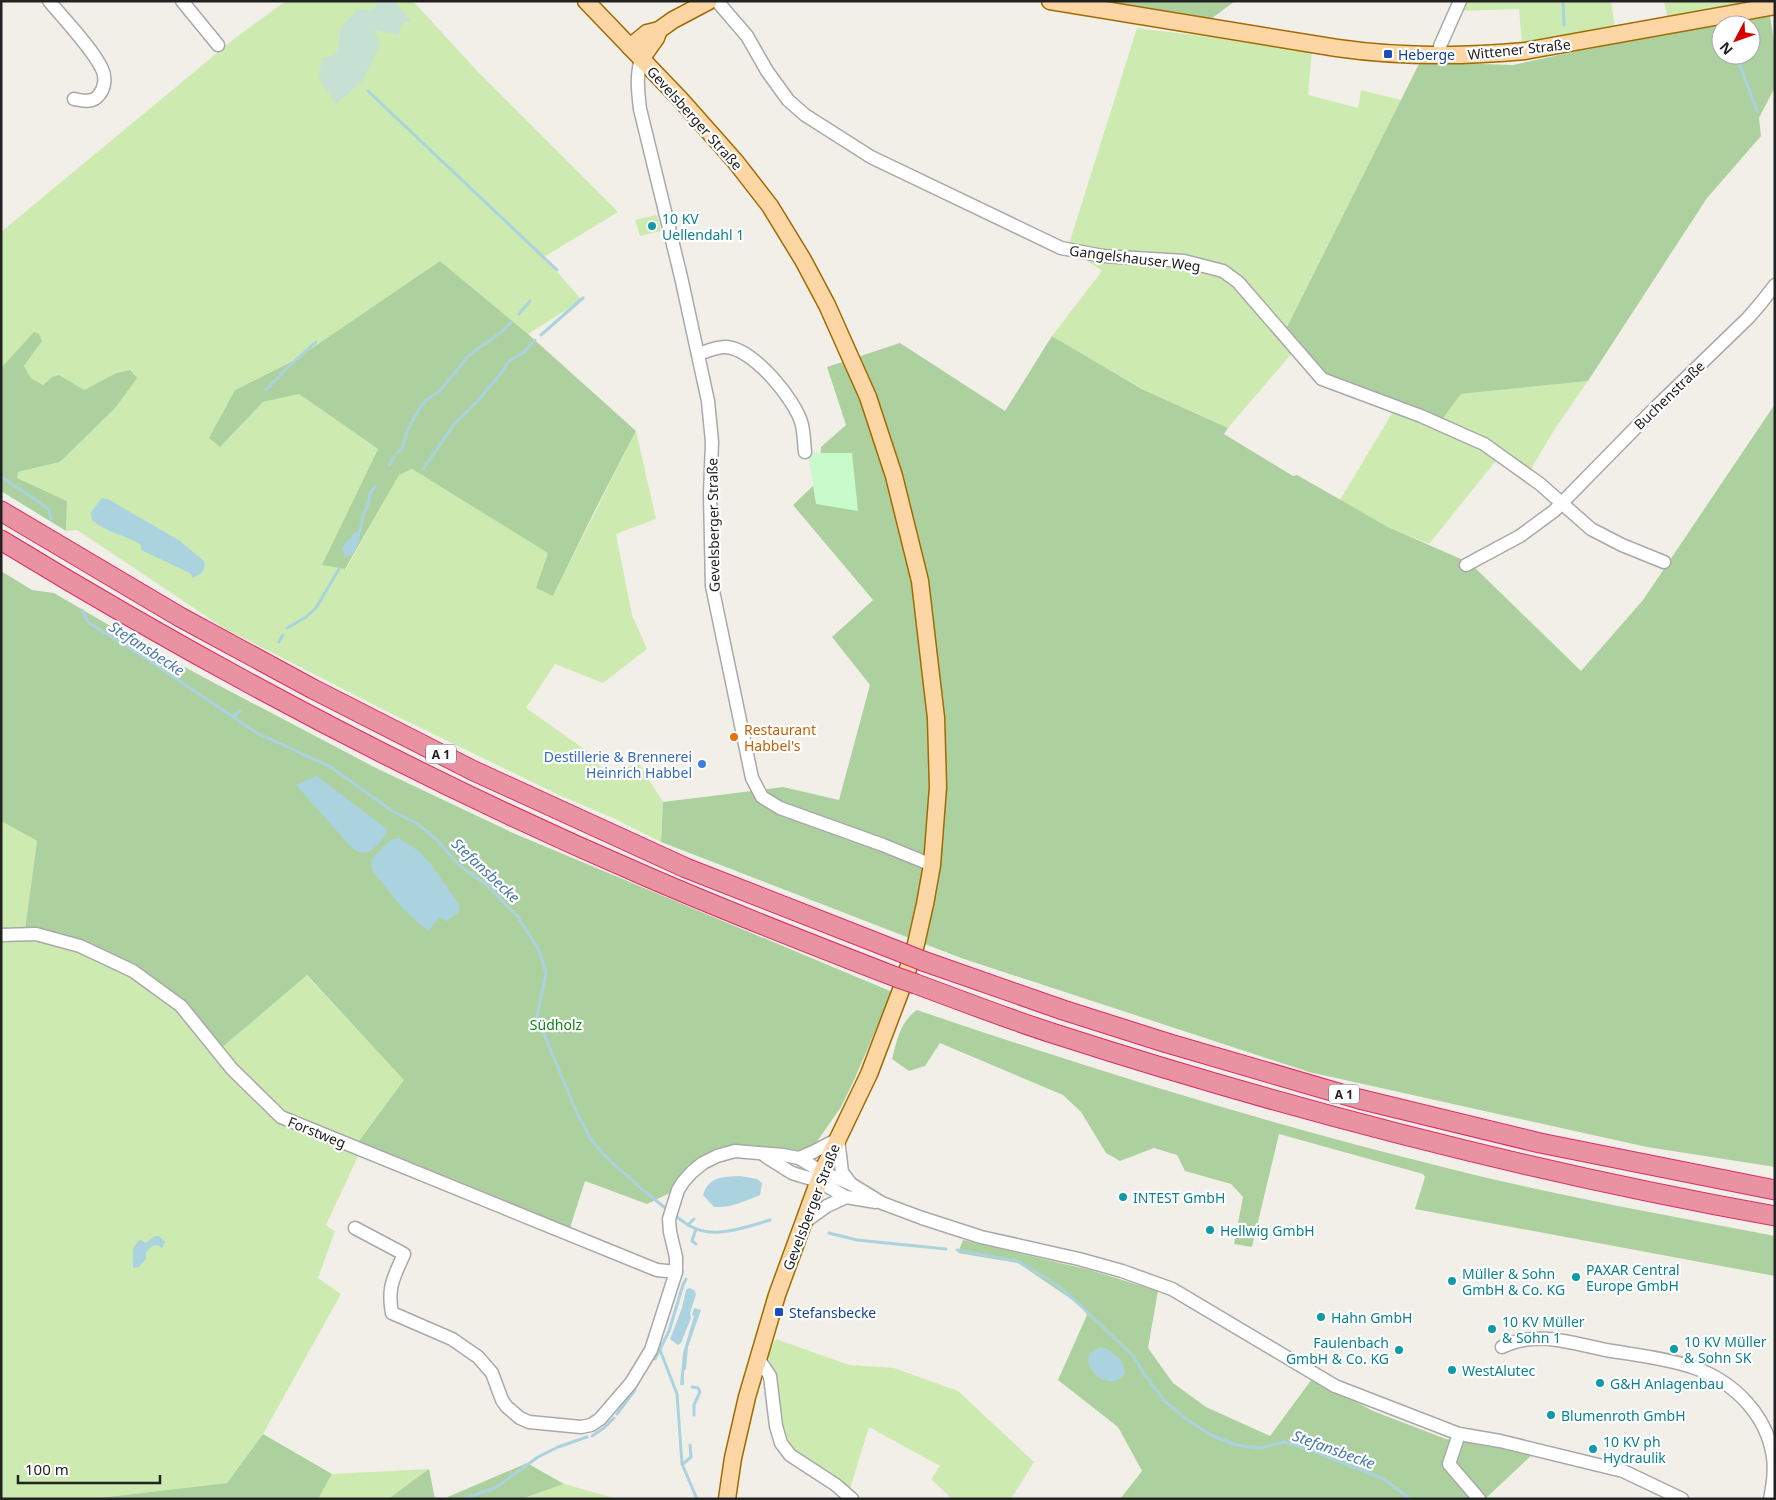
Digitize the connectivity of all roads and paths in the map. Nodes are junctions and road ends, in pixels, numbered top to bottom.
1 (49, 1) edge
2 (182, 1) edge
3 (586, 1) edge
4 (710, 1) edge
5 (717, 1) edge
6 (1050, 1) edge
7 (1460, 1) edge
8 (1775, 6) edge
9 (658, 30) junction
10 (218, 45) dead end
11 (630, 47) junction
12 (1439, 56) junction
13 (641, 59) junction
14 (74, 99) dead end
15 (1775, 285) edge
16 (699, 354) junction
17 (805, 452) dead end
18 (1562, 504) junction
19 (1, 511) edge
20 (1, 540) edge
21 (1664, 562) dead end
22 (1466, 565) dead end
23 (932, 865) junction
24 (1, 935) edge
25 (838, 1139) junction
26 (762, 1155) junction
27 (799, 1158) junction
28 (820, 1176) junction
29 (851, 1184) junction
30 (1775, 1190) edge
31 (846, 1197) junction
32 (882, 1203) junction
33 (1775, 1216) edge
34 (802, 1224) junction
35 (355, 1228) dead end
36 (676, 1272) junction
37 (1502, 1347) dead end
38 (757, 1361) junction
39 (1459, 1434) junction
40 (727, 1499) edge
41 (852, 1499) edge
42 (1479, 1499) edge
43 (1682, 1499) edge
44 (1770, 1499) edge

1 - 14 street
2 - 10 street
3 - 11 main road
4 - 9 main road
5 - 18 street, Gangelshauser Weg
6 - 12 main road, Wittener Straße
7 - 12 street
8 - 12 main road, Wittener Straße
9 - 11 main road
9 - 13 main road
11 - 13 main road
13 - 16 street, Gevelsberger Straße
13 - 23 main road, Gevelsberger Straße
15 - 18 street, Buchenstraße
16 - 17 street
16 - 23 street, Gevelsberger Straße
18 - 21 street, Gangelshauser Weg
18 - 22 street
19 - 30 highway, A 1, bridge
20 - 33 highway, A 1, bridge
23 - 25 main road, Gevelsberger Straße
24 - 36 street, Forstweg
25 - 27 street
25 - 28 main road, Gevelsberger Straße
25 - 29 street
26 - 27 street
26 - 28 street
26 - 36 street
27 - 28 street
28 - 29 street
28 - 31 street
28 - 34 main road, Gevelsberger Straße
29 - 32 street
31 - 32 street
31 - 34 street
32 - 39 street
34 - 38 main road, Gevelsberger Straße
35 - 36 street
37 - 44 street
38 - 40 main road, Gevelsberger Straße
38 - 41 street
39 - 42 street
39 - 43 street

